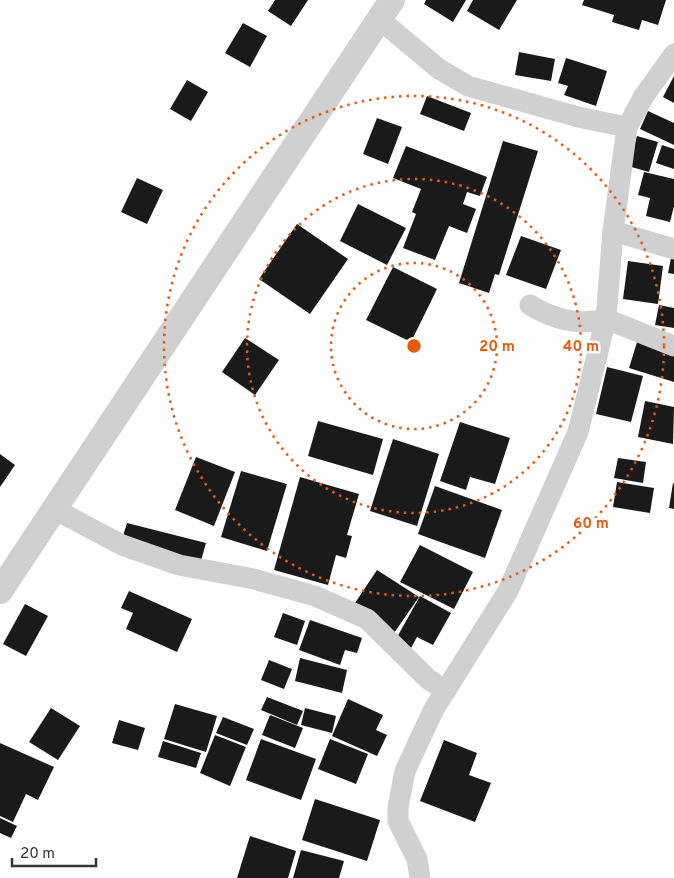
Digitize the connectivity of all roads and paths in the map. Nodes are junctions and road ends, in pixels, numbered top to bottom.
1 (386, 10) edge
2 (674, 54) edge
3 (627, 127) junction
4 (613, 231) junction
5 (674, 249) edge
6 (530, 305) dead end
7 (606, 318) junction
8 (674, 346) edge
9 (54, 509) junction
10 (0, 591) edge
11 (446, 690) junction
12 (420, 878) edge

1 - 3 street
1 - 9 street
2 - 3 street
3 - 4 street
4 - 5 street
4 - 7 street
6 - 7 street
7 - 8 street
7 - 11 street
9 - 10 street
9 - 11 street
11 - 12 street

